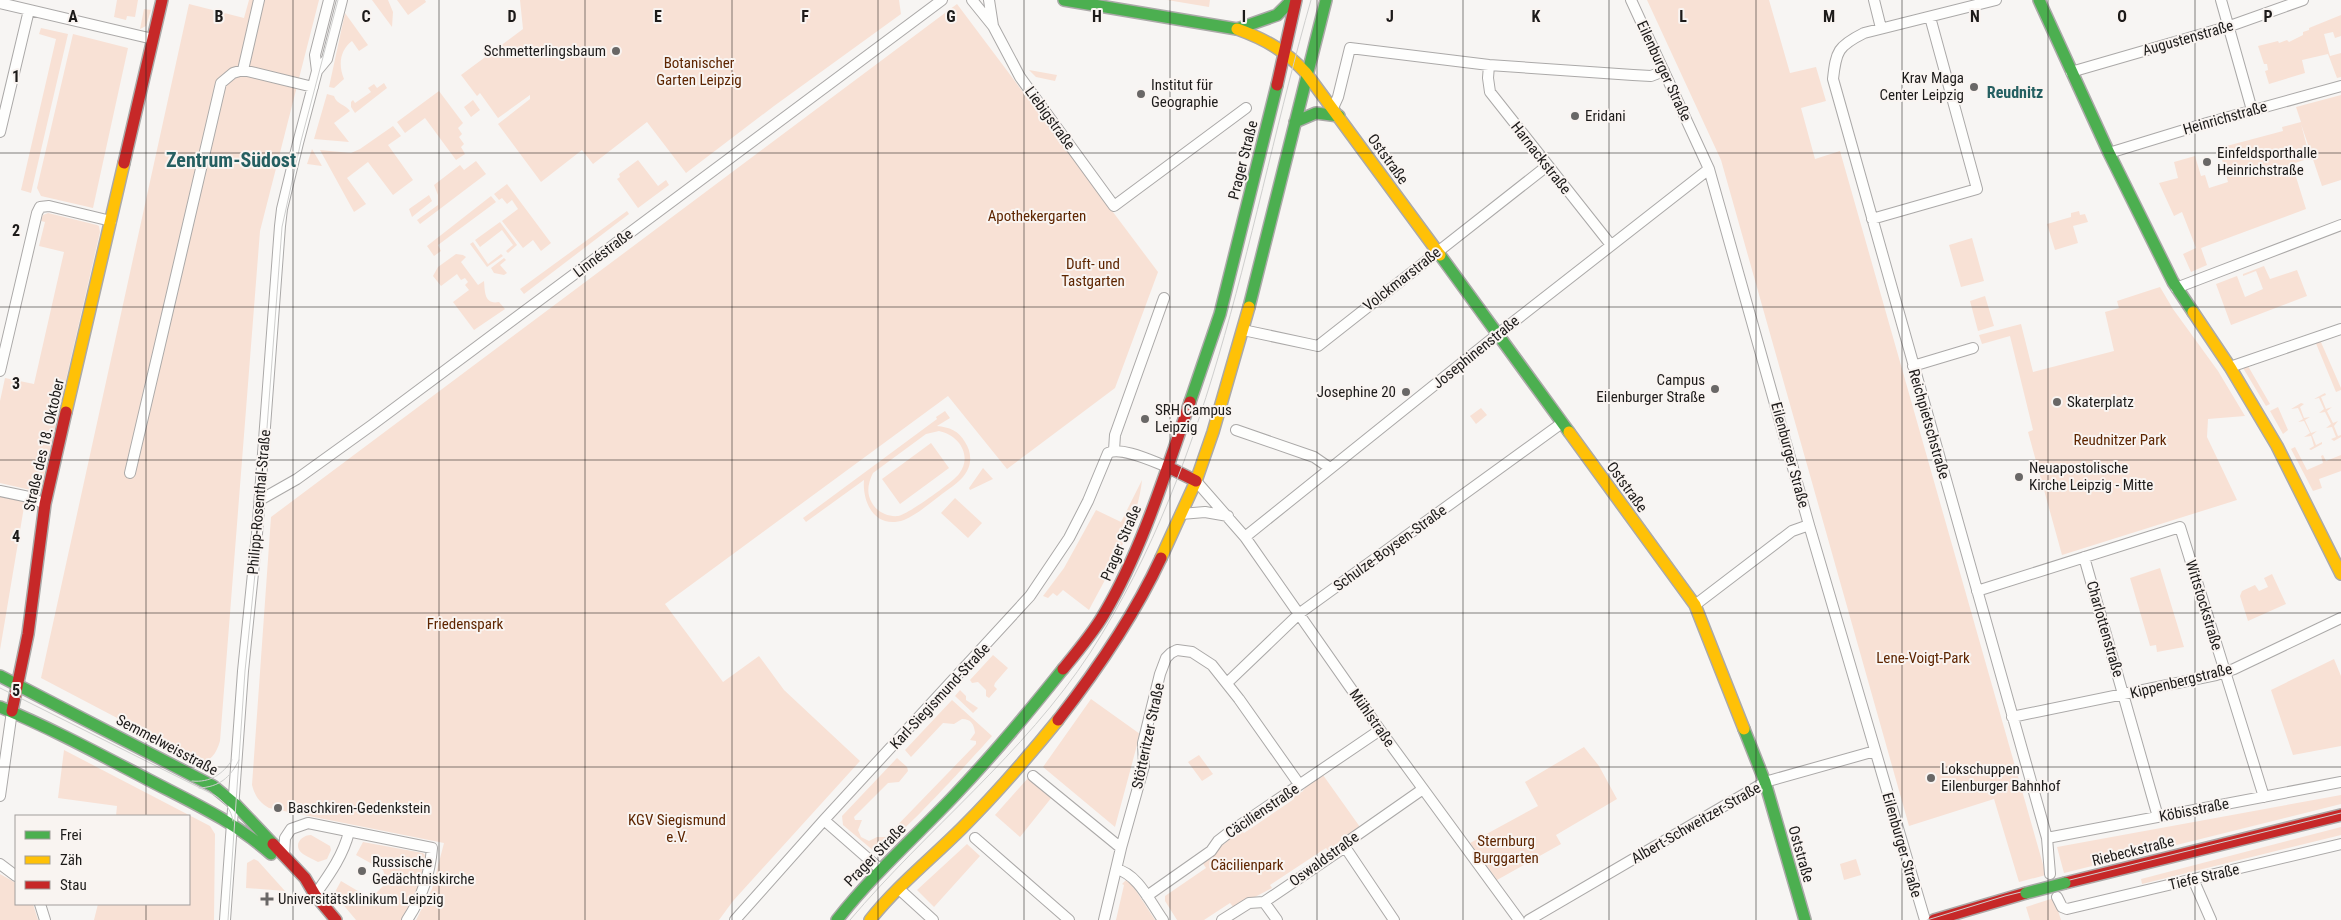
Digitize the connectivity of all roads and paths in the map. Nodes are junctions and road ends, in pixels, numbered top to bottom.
1 (162, 0) edge
2 (259, 0) edge
3 (329, 0) edge
4 (342, 0) edge
5 (942, 0) edge
6 (972, 0) edge
7 (989, 0) edge
8 (1064, 0) edge
9 (1292, 0) edge
10 (1296, 0) edge
11 (1326, 0) edge
12 (1631, 0) edge
13 (1874, 0) edge
14 (1996, 0) edge
15 (2039, 0) edge
16 (2221, 0) edge
17 (2303, 0) edge
18 (0, 3) edge
19 (29, 10) junction
20 (1930, 16) junction
21 (993, 26) junction
22 (2230, 26) junction
23 (1881, 28) junction
24 (1236, 29) junction
25 (153, 39) junction
26 (1284, 49) junction
27 (1489, 65) junction
28 (244, 70) junction
29 (317, 71) junction
30 (1664, 71) junction
31 (2071, 72) junction
32 (1307, 74) junction
33 (2341, 86) edge
34 (313, 87) junction
35 (1246, 108) dead end
36 (2252, 110) junction
37 (1336, 112) junction
38 (1295, 122) junction
39 (0, 132) edge
40 (2109, 153) junction
41 (1547, 166) junction
42 (1709, 169) junction
43 (1872, 219) junction
44 (111, 221) junction
45 (2341, 226) edge
46 (1610, 245) junction
47 (1437, 252) junction
48 (2176, 288) junction
49 (1164, 298) dead end
50 (2341, 329) edge
51 (1243, 330) junction
52 (1498, 334) junction
53 (1972, 348) dead end
54 (1913, 366) junction
55 (2230, 367) junction
56 (0, 370) edge
57 (1562, 423) junction
58 (1236, 430) dead end
59 (1114, 450) junction
60 (1168, 467) junction
61 (1330, 468) junction
62 (130, 473) dead end
63 (1196, 481) junction
64 (0, 491) edge
65 (260, 500) junction
66 (45, 504) junction
67 (1181, 514) junction
68 (1228, 516) junction
69 (1809, 525) junction
70 (1245, 537) junction
71 (2084, 557) junction
72 (2341, 574) edge
73 (1977, 591) junction
74 (1695, 605) junction
75 (1300, 614) junction
76 (2341, 618) edge
77 (2224, 671) junction
78 (0, 676) edge
79 (1228, 683) junction
80 (19, 685) junction
81 (2124, 696) junction
82 (0, 707) edge
83 (12, 712) junction
84 (2012, 718) junction
85 (1380, 730) junction
86 (1874, 751) junction
87 (1033, 776) dead end
88 (1765, 782) junction
89 (2341, 782) edge
90 (1299, 784) junction
91 (1422, 789) junction
92 (0, 796) edge
93 (2264, 797) junction
94 (234, 803) junction
95 (2341, 816) edge
96 (2158, 817) junction
97 (824, 820) junction
98 (232, 824) junction
99 (349, 832) junction
100 (975, 838) dead end
101 (2047, 838) junction
102 (2341, 844) edge
103 (1345, 847) junction
104 (1121, 848) junction
105 (284, 856) junction
106 (0, 864) edge
107 (1116, 868) junction
108 (881, 870) junction
109 (2050, 874) dead end
110 (15, 875) edge
111 (2193, 880) junction
112 (899, 889) junction
113 (315, 895) junction
114 (1147, 896) junction
115 (2057, 898) dead end
116 (1264, 902) junction
117 (40, 905) edge
118 (45, 920) edge
119 (225, 920) edge
120 (336, 920) edge
121 (407, 920) edge
122 (735, 920) edge
123 (837, 920) edge
124 (870, 920) edge
125 (933, 920) edge
126 (1069, 920) edge
127 (1104, 920) edge
128 (1162, 920) edge
129 (1222, 920) edge
130 (1277, 920) edge
131 (1394, 920) edge
132 (1519, 920) edge
133 (1529, 920) edge
134 (1804, 920) edge
135 (1925, 920) edge
136 (1934, 920) edge
137 (2211, 920) edge

1 - 25 main road, Straße des 18. Oktober
2 - 28 street
3 - 29 street, Philipp-Rosenthal-Straße
4 - 29 street, Philipp-Rosenthal-Straße
5 - 65 street, Linnéstraße
6 - 21 street, Liebigstraße
7 - 21 street, Liebigstraße
8 - 24 main road
9 - 24 main road
10 - 26 main road, Prager Straße
11 - 32 main road
12 - 30 street, Eilenburger Straße
13 - 23 street
14 - 20 street, Reichpietschstraße
15 - 31 main road
16 - 22 street
17 - 22 street, Augustenstraße
18 - 19 street
19 - 25 street
19 - 39 street
20 - 23 street, Reichpietschstraße
20 - 43 street
21 - 35 street, Liebigstraße
22 - 31 street, Augustenstraße
22 - 36 street
23 - 43 street, Reichpietschstraße
24 - 26 main road
25 - 44 main road, Straße des 18. Oktober
26 - 32 main road, Oststraße
26 - 60 main road, Prager Straße
27 - 30 street
27 - 37 street
27 - 41 street, Harnackstraße
28 - 34 street
28 - 62 street
29 - 34 street, Philipp-Rosenthal-Straße
30 - 42 street, Eilenburger Straße
31 - 40 main road
32 - 37 main road, Oststraße
32 - 38 main road
33 - 36 street, Heinrichstraße
34 - 65 street, Philipp-Rosenthal-Straße
36 - 40 street, Heinrichstraße
37 - 38 main road
37 - 47 main road, Oststraße
38 - 51 main road
40 - 48 main road
41 - 46 street, Harnackstraße
41 - 47 street, Volckmarstraße
42 - 46 street, Josephinenstraße
42 - 69 street, Eilenburger Straße
43 - 54 street, Reichpietschstraße
44 - 56 street
44 - 66 main road, Straße des 18. Oktober
45 - 48 street
46 - 52 street, Josephinenstraße
47 - 51 street, Volckmarstraße
47 - 52 main road, Oststraße
48 - 55 main road
49 - 59 street, Karl-Siegismund-Straße
50 - 55 street
51 - 63 main road
52 - 57 main road, Oststraße
52 - 61 street, Josephinenstraße
53 - 54 street
54 - 73 street, Reichpietschstraße
55 - 72 main road
57 - 74 main road, Oststraße
57 - 75 street, Schulze-Boysen-Straße
58 - 61 street
59 - 60 street
59 - 97 street, Karl-Siegismund-Straße
60 - 63 main road
60 - 108 main road, Prager Straße
61 - 70 street, Josephinenstraße
63 - 67 main road
63 - 68 street, Mühlstraße
64 - 66 street
65 - 94 street, Philipp-Rosenthal-Straße
66 - 80 main road, Straße des 18. Oktober
67 - 68 street
67 - 112 main road
68 - 70 street, Mühlstraße
69 - 74 street
69 - 86 street, Eilenburger Straße
70 - 75 street, Mühlstraße
71 - 73 street
71 - 77 street, Wittstockstraße
71 - 81 street, Charlottenstraße
73 - 84 street, Reichpietschstraße
74 - 88 main road, Oststraße
75 - 79 street, Schulze-Boysen-Straße
75 - 85 street, Mühlstraße
76 - 77 street, Kippenbergstraße
77 - 81 street, Kippenbergstraße
77 - 93 street, Wittstockstraße
78 - 80 main road, Semmelweisstraße
79 - 90 street, Stötteritzer Straße
79 - 104 street, Stötteritzer Straße
80 - 83 main road, Straße des 18. Oktober
80 - 94 main road, Semmelweisstraße
81 - 84 street, Kippenbergstraße
81 - 96 street, Charlottenstraße
82 - 83 main road, Semmelweisstraße
83 - 92 street, Straße des 18. Oktober
83 - 98 main road, Semmelweisstraße
84 - 101 street, Reichpietschstraße
85 - 90 street, Cäcilienstraße
85 - 91 street, Mühlstraße
86 - 88 street, Albert-Schweitzer-Straße
86 - 135 street, Eilenburger Straße
87 - 104 street
88 - 133 street, Albert-Schweitzer-Straße
88 - 134 main road, Oststraße
89 - 93 street, Köbisstraße
90 - 114 street, Cäcilienstraße
91 - 103 street, Oswaldstraße
91 - 132 street, Mühlstraße
93 - 96 street, Köbisstraße
94 - 98 street, Philipp-Rosenthal-Straße
94 - 105 main road, Semmelweisstraße
95 - 136 main road, Riebeckstraße, bridge
96 - 101 street, Köbisstraße
97 - 108 street
97 - 122 street, Karl-Siegismund-Straße
98 - 113 main road, Semmelweisstraße
98 - 119 street, Philipp-Rosenthal-Straße
99 - 105 street
99 - 113 street
99 - 121 street
100 - 126 street
101 - 109 street, Reichpietschstraße
102 - 111 street, Tiefe Straße
103 - 116 street, Oswaldstraße
103 - 131 street
104 - 107 street, Stötteritzer Straße
105 - 113 main road, Semmelweisstraße
106 - 110 street
107 - 114 street
107 - 127 street, Stötteritzer Straße
108 - 123 main road, Prager Straße
111 - 115 street, Tiefe Straße
111 - 137 street
112 - 124 main road
112 - 125 street
113 - 120 main road, Semmelweisstraße
114 - 128 street
116 - 129 street, Oswaldstraße
116 - 130 street
117 - 118 street

